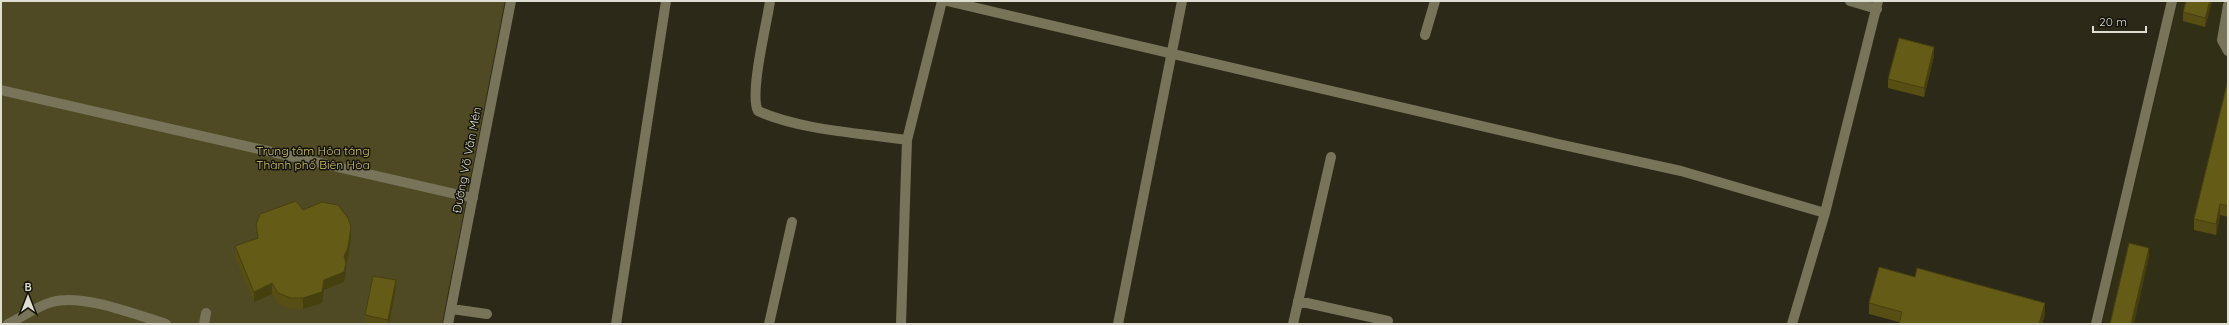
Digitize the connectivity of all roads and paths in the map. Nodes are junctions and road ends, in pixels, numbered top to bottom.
1 (511, 1) edge
2 (666, 1) edge
3 (770, 1) edge
4 (942, 1) edge
5 (947, 1) edge
6 (1182, 1) edge
7 (1434, 1) edge
8 (1850, 1) edge
9 (2172, 1) edge
10 (1878, 5) edge
11 (2228, 6) edge
12 (1425, 35) dead end
13 (2228, 51) edge
14 (1172, 53) junction
15 (1, 90) edge
16 (907, 140) junction
17 (1331, 157) dead end
18 (473, 198) junction
19 (1825, 213) junction
20 (792, 222) dead end
21 (1298, 301) junction
22 (452, 309) junction
23 (206, 313) dead end
24 (487, 314) dead end
25 (1388, 322) dead end
26 (8, 324) edge
27 (166, 324) edge
28 (204, 324) edge
29 (448, 324) edge
30 (616, 324) edge
31 (769, 324) edge
32 (901, 324) edge
33 (1118, 324) edge
34 (1293, 324) edge
35 (1792, 324) edge
36 (2096, 324) edge

1 - 18 street, Đường Võ Văn Mén
2 - 30 street
3 - 16 street
4 - 16 street
5 - 14 street
6 - 14 street
7 - 12 street
8 - 10 street
9 - 36 street
10 - 19 street
11 - 13 street
14 - 19 street
14 - 33 street
15 - 18 street
16 - 32 street
17 - 21 street
18 - 22 street, Đường Võ Văn Mén
19 - 35 street
20 - 31 street
21 - 25 street
21 - 34 street
22 - 24 street
22 - 29 street, Đường Võ Văn Mén
23 - 28 street
26 - 27 street

